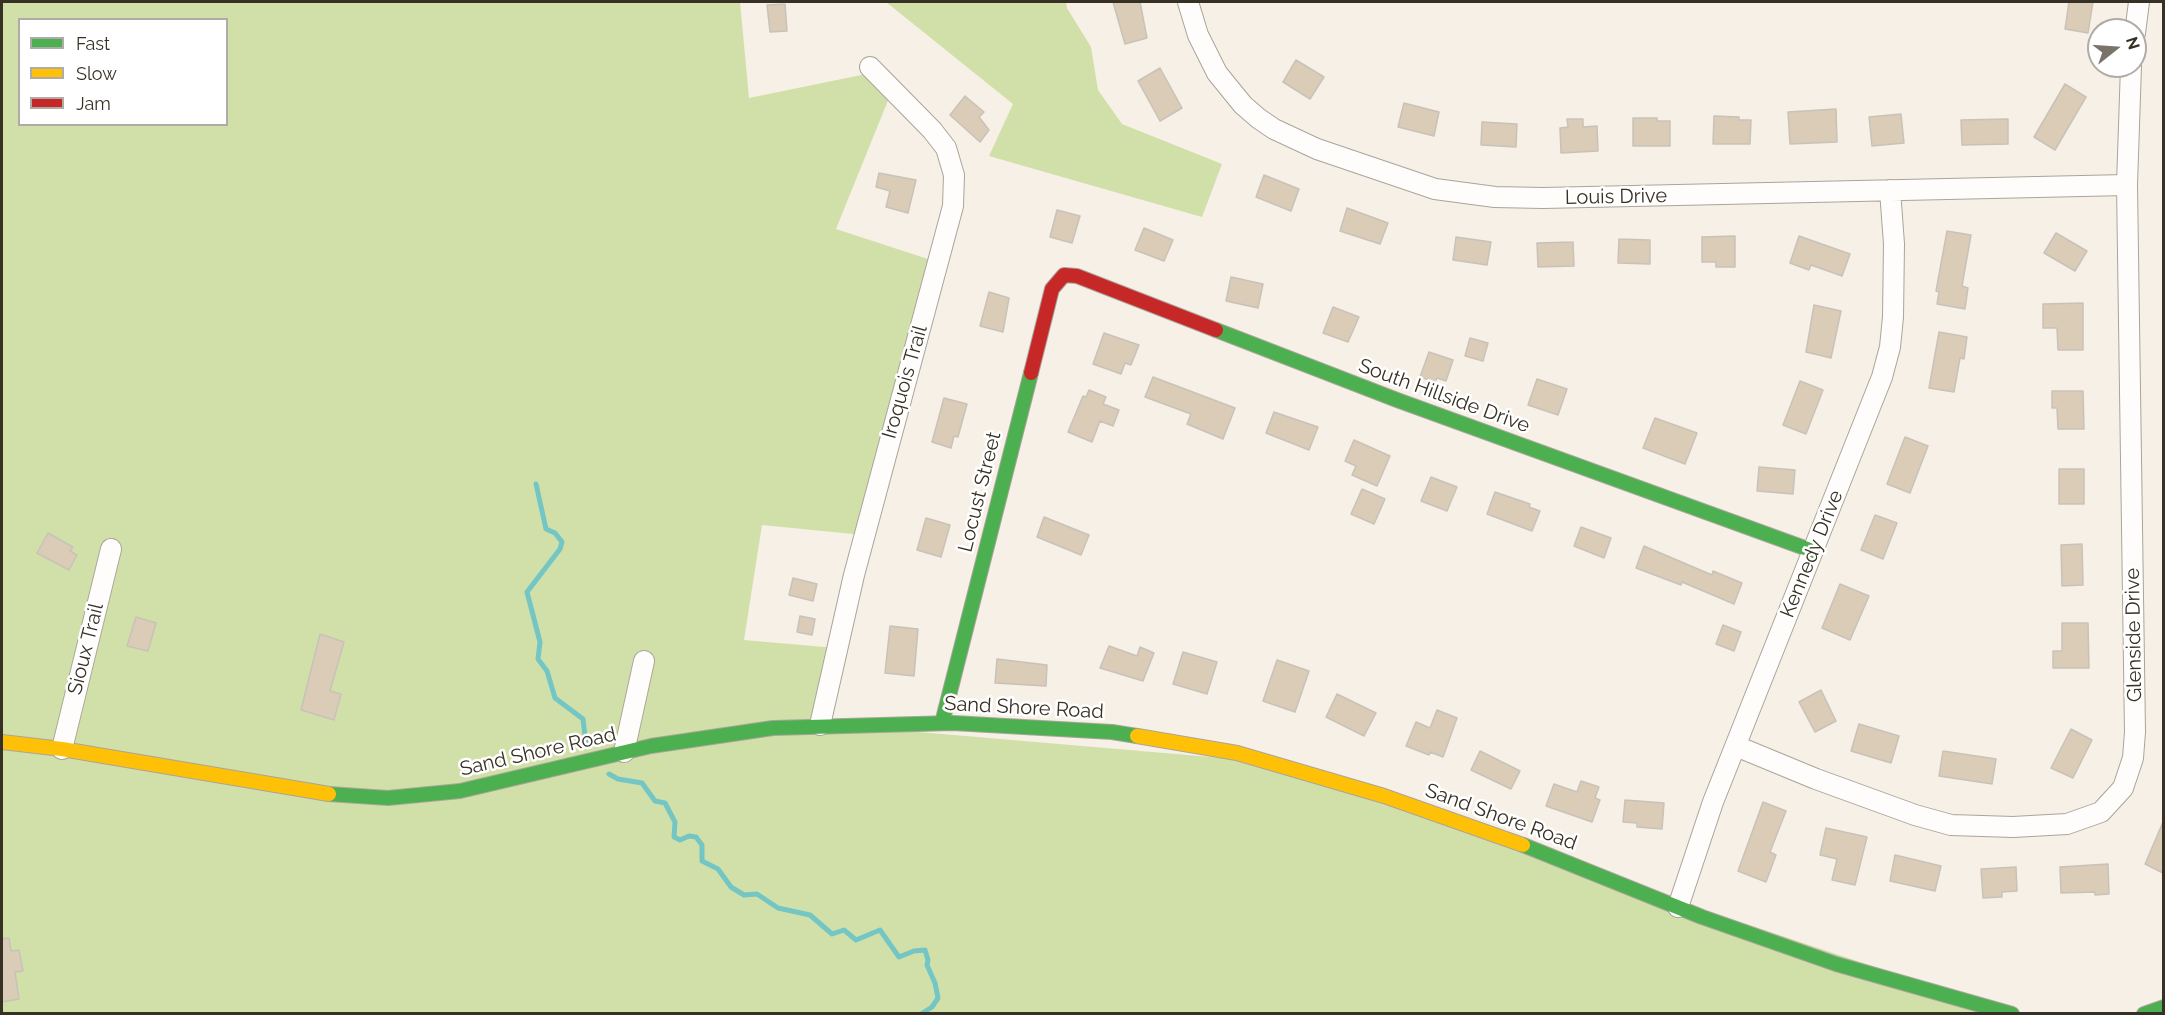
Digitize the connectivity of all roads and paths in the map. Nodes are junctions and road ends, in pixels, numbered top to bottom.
1 (1188, 2) edge
2 (2139, 2) edge
3 (2137, 18) edge
4 (870, 67) dead end
5 (2131, 78) edge
6 (2127, 185) junction
7 (1890, 190) junction
8 (1064, 276) joint
9 (111, 549) dead end
10 (1813, 551) junction
11 (644, 661) dead end
12 (942, 723) junction
13 (820, 725) junction
14 (2, 742) edge
15 (1736, 746) junction
16 (62, 749) junction
17 (623, 752) junction
18 (1678, 907) junction
19 (2163, 1007) edge
20 (2012, 1014) edge
21 (2144, 1014) edge

1 - 7 street, Louis Drive
2 - 3 street
4 - 13 street, Iroquois Trail
5 - 6 street, Glenside Drive
6 - 7 street, Louis Drive
6 - 15 street, Glenside Drive
7 - 10 street, Kennedy Drive
8 - 10 street, South Hillside Drive
8 - 12 street, Locust Street
9 - 16 street, Sioux Trail
10 - 15 street, Kennedy Drive
11 - 17 street
12 - 13 street, Sand Shore Road
12 - 18 street, Sand Shore Road
13 - 17 street, Sand Shore Road
14 - 16 street, Sand Shore Road
15 - 18 street, Kennedy Drive
16 - 17 street, Sand Shore Road
18 - 20 street, Sand Shore Road
19 - 21 street

